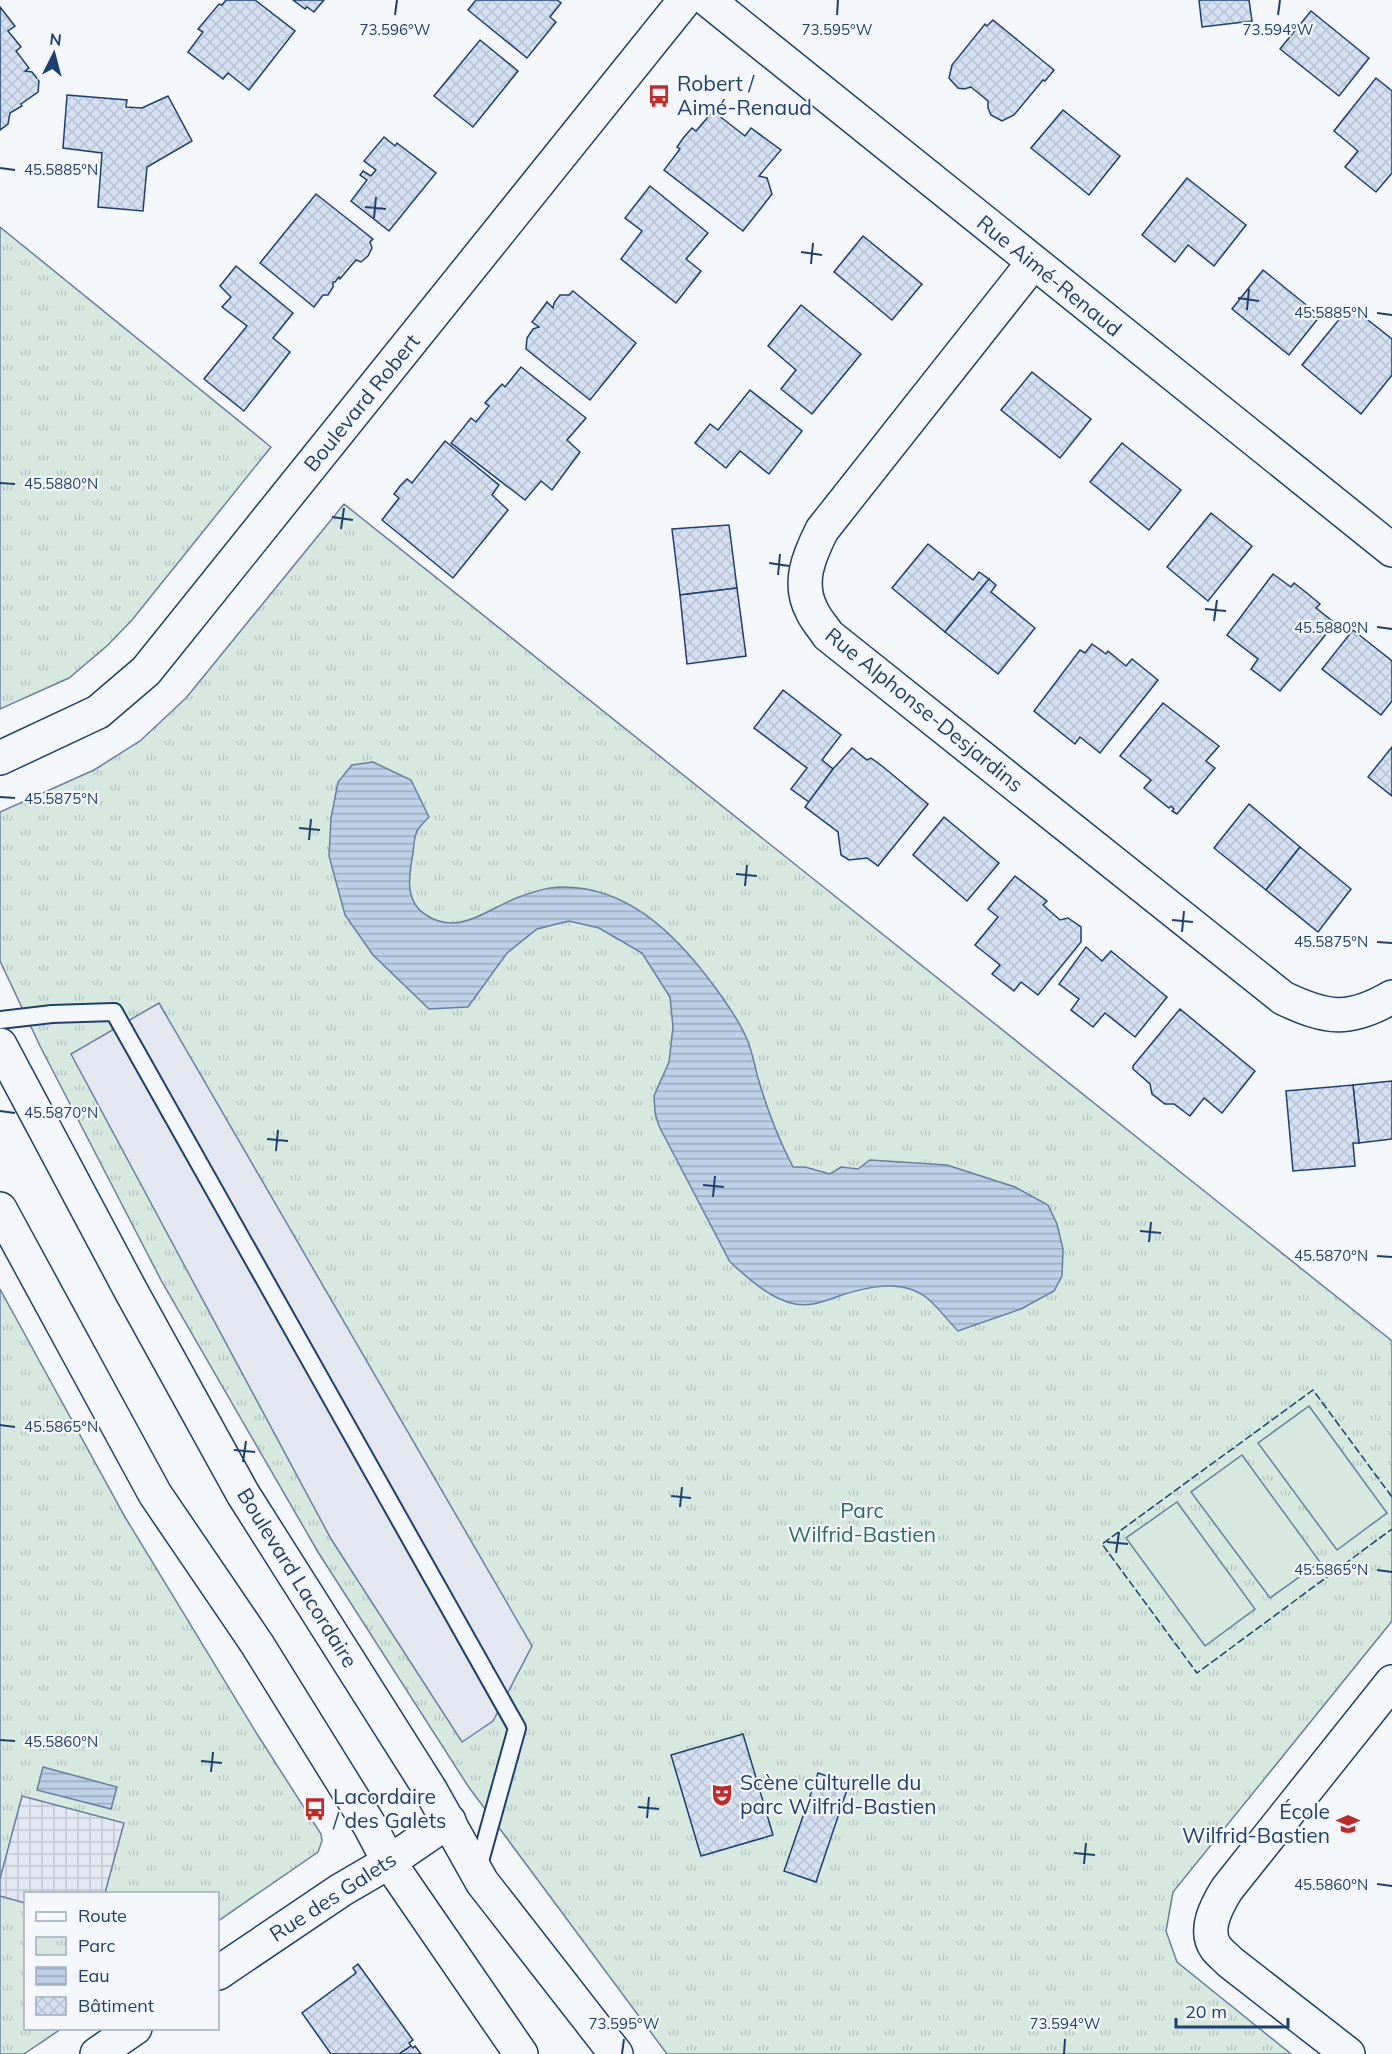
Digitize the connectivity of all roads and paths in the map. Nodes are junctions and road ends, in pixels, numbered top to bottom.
1 (685, 0) edge
2 (708, 0) edge
3 (1033, 263) junction
4 (1392, 550) edge
5 (0, 759) edge
6 (1392, 997) edge
7 (0, 1020) edge
8 (0, 1045) edge
9 (0, 1209) edge
10 (1392, 1682) edge
11 (449, 1821) junction
12 (389, 1862) junction
13 (477, 1873) junction
14 (219, 1972) edge
15 (132, 2030) edge
16 (98, 2054) edge
17 (521, 2054) edge
18 (616, 2054) edge
19 (1347, 2054) edge

1 - 5 street, Boulevard Robert
2 - 3 street, Rue Aimé-Renaud
3 - 4 street, Rue Aimé-Renaud
3 - 6 street, Rue Alphonse-Desjardins
7 - 13 lane
8 - 11 street, Boulevard Lacordaire
9 - 12 street
10 - 19 street
11 - 12 street, Rue des Galets
11 - 13 street, Boulevard Lacordaire
12 - 14 street, Rue des Galets
12 - 17 street
13 - 18 street, Boulevard Lacordaire
15 - 16 street

